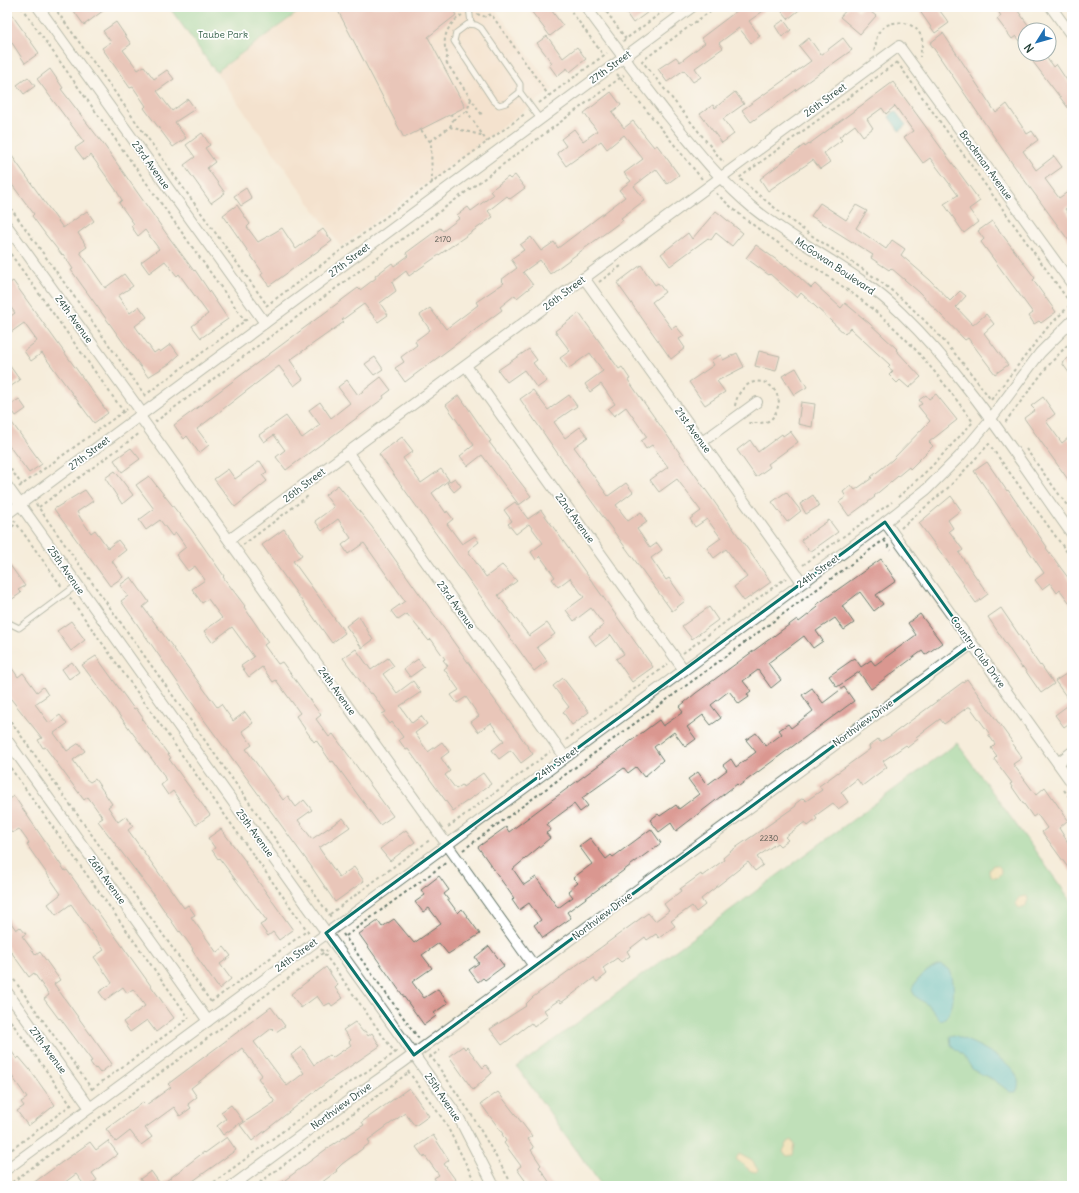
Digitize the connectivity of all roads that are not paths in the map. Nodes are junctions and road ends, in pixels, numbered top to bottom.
1 (38, 7) edge
2 (586, 7) edge
3 (692, 7) edge
4 (1051, 7) edge
5 (470, 8) edge
6 (471, 24) junction
7 (1072, 36) edge
8 (899, 46) joint
9 (623, 58) junction
10 (520, 92) junction
11 (540, 119) junction
12 (720, 177) junction
13 (7, 226) edge
14 (584, 278) junction
15 (1072, 284) edge
16 (1072, 321) edge
17 (265, 323) junction
18 (466, 366) junction
19 (757, 402) dead end
20 (141, 414) junction
21 (990, 420) junction
22 (702, 442) junction
23 (348, 453) junction
24 (7, 486) edge
25 (20, 504) junction
26 (10, 516) edge
27 (885, 522) junction
28 (1072, 534) edge
29 (230, 540) junction
30 (802, 582) junction
31 (77, 585) junction
32 (7, 622) edge
33 (972, 644) junction
34 (684, 670) junction
35 (7, 740) edge
36 (1072, 752) edge
37 (565, 757) junction
38 (1058, 763) junction
39 (1072, 783) edge
40 (447, 844) junction
41 (326, 933) junction
42 (534, 966) junction
43 (7, 992) edge
44 (208, 1021) junction
45 (414, 1055) junction
46 (90, 1108) junction
47 (7, 1169) edge
48 (232, 1186) edge
49 (494, 1186) edge

1 - 17 street, 23rd Avenue
2 - 9 street, McGowan Boulevard
3 - 9 street, 27th Street
4 - 7 street
5 - 6 lane
6 - 10 lane
6 - 10 lane
8 - 12 street, 26th Street
8 - 15 street, Brockman Avenue
9 - 11 street, 27th Street
9 - 12 street, McGowan Boulevard
10 - 11 lane
11 - 17 street, 27th Street
12 - 14 street, 26th Street
12 - 21 street, McGowan Boulevard
13 - 20 street, 24th Avenue
14 - 18 street, 26th Street
14 - 22 street, 21st Avenue
16 - 21 street, 24th Street
17 - 20 street, 27th Street
18 - 23 street, 26th Street
18 - 34 street, 22nd Avenue
19 - 22 street
20 - 25 street, 27th Street
20 - 29 street, 24th Avenue
21 - 27 street, 24th Street
21 - 28 street, McGowan Boulevard
22 - 30 street, 21st Avenue
23 - 29 street, 26th Street
23 - 37 street, 23rd Avenue
24 - 25 street, 25th Avenue
25 - 26 street, 27th Street
25 - 31 street, 25th Avenue
27 - 30 street, 24th Street
27 - 33 street, Country Club Drive
29 - 40 street, 24th Avenue
30 - 34 street, 24th Street
31 - 32 lane
31 - 41 street, 25th Avenue
33 - 38 street, Country Club Drive
33 - 42 street, Northview Drive
34 - 37 street, 24th Street
35 - 44 street, 26th Avenue
36 - 38 street
37 - 40 street, 24th Street
38 - 39 street, Country Club Drive
40 - 41 street, 24th Street
40 - 42 street, 24th Avenue
41 - 44 street, 24th Street
41 - 45 street, 25th Avenue
42 - 45 street, Northview Drive
43 - 46 street, 27th Avenue
44 - 46 street, 24th Street
45 - 48 street, Northview Drive
45 - 49 street, 25th Avenue
46 - 47 street, 24th Street

